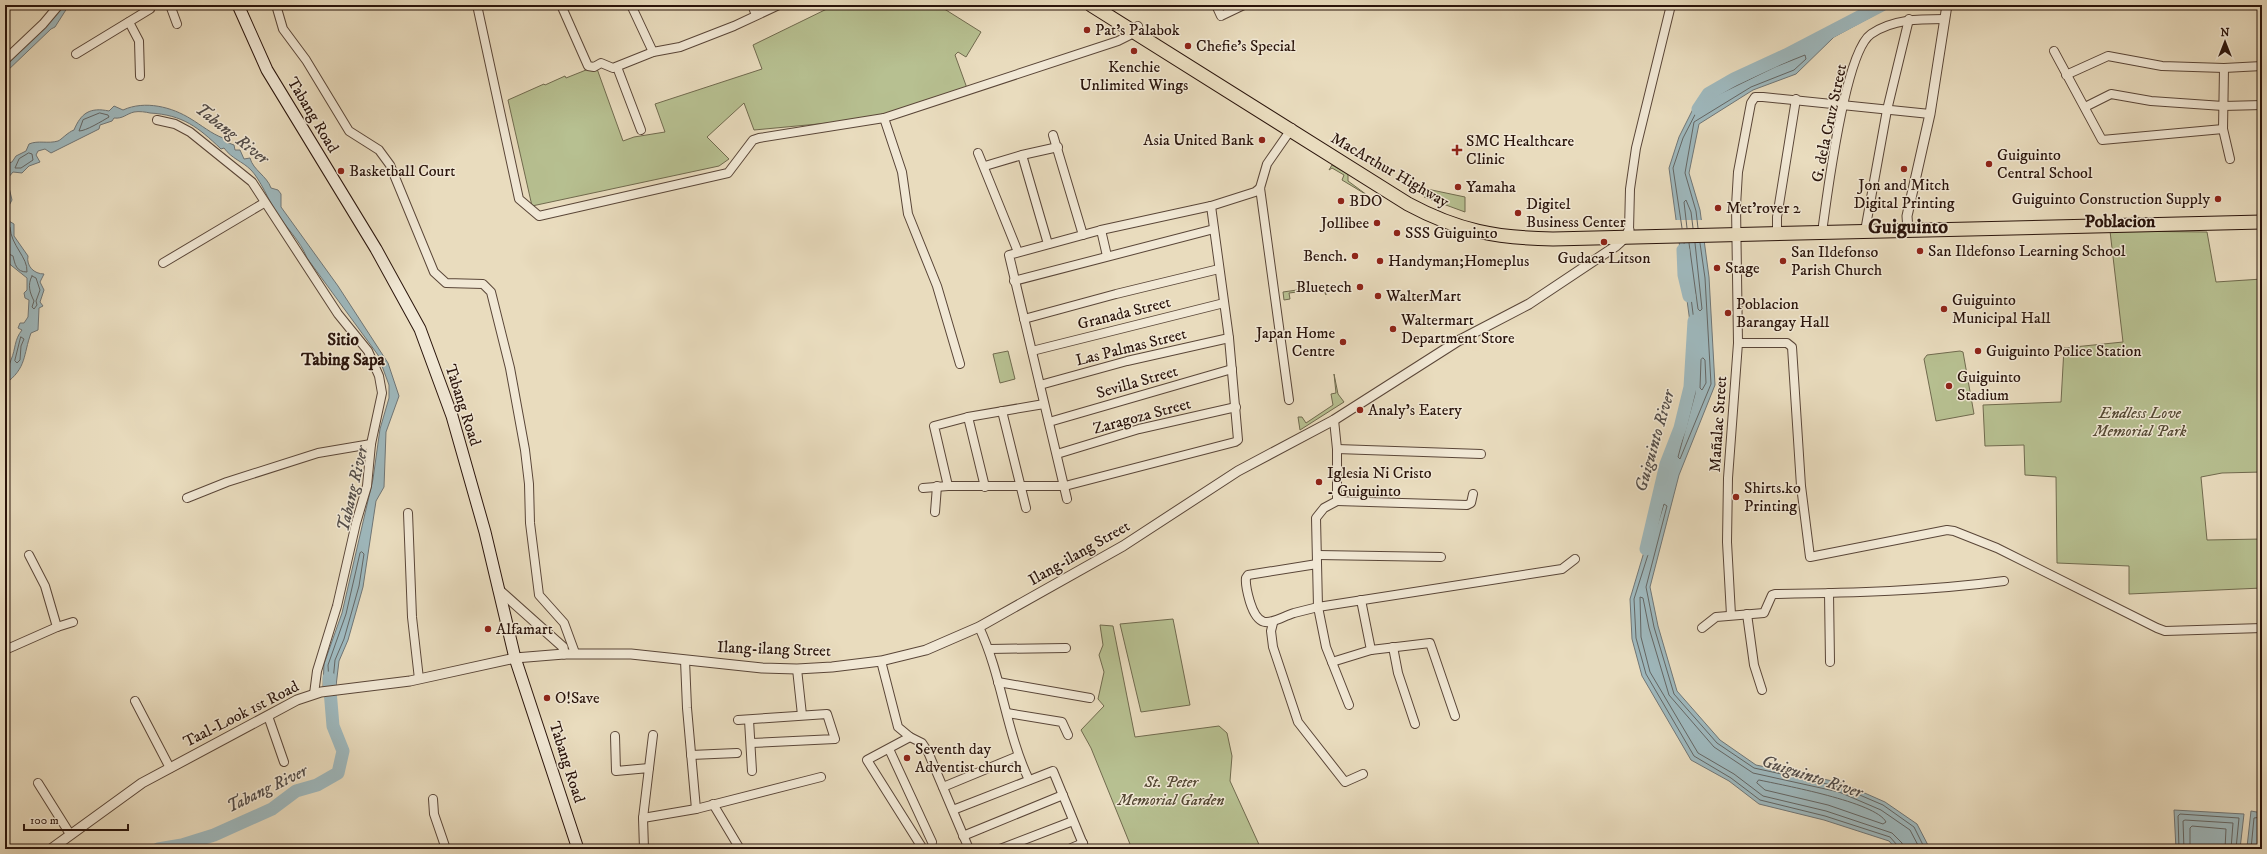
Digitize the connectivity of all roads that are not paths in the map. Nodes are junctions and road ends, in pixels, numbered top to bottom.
1 (58, 5) edge
2 (148, 5) edge
3 (170, 5) edge
4 (238, 5) edge
5 (276, 5) edge
6 (477, 5) edge
7 (561, 5) edge
8 (631, 5) edge
9 (752, 5) edge
10 (779, 5) edge
11 (1091, 5) edge
12 (1104, 5) edge
13 (1216, 5) edge
14 (1244, 5) edge
15 (1670, 5) edge
16 (1947, 5) edge
17 (756, 16) junction
18 (1909, 19) junction
19 (1944, 19) junction
20 (129, 22) junction
21 (177, 24) dead end
22 (1136, 30) junction
23 (2054, 51) dead end
24 (653, 52) junction
25 (76, 54) dead end
26 (5, 60) edge
27 (2262, 66) edge
28 (617, 67) junction
29 (2224, 68) junction
30 (2066, 75) junction
31 (140, 76) dead end
32 (1796, 99) junction
33 (1843, 104) junction
34 (2262, 104) edge
35 (2223, 106) junction
36 (2084, 107) junction
37 (1887, 110) junction
38 (1930, 114) junction
39 (884, 118) junction
40 (157, 120) dead end
41 (1292, 128) junction
42 (2223, 129) junction
43 (641, 130) dead end
44 (1053, 135) dead end
45 (1058, 147) junction
46 (978, 153) dead end
47 (1022, 155) junction
48 (2230, 159) dead end
49 (985, 166) junction
50 (1260, 188) junction
51 (264, 203) junction
52 (1212, 206) junction
53 (2262, 214) edge
54 (2262, 222) edge
55 (1823, 225) junction
56 (1907, 226) junction
57 (1865, 227) junction
58 (1214, 229) junction
59 (1101, 230) junction
60 (1777, 230) junction
61 (1731, 232) junction
62 (1627, 234) junction
63 (1083, 235) junction
64 (1048, 244) junction
65 (1018, 252) junction
66 (1108, 256) junction
67 (163, 264) dead end
68 (1219, 269) junction
69 (1014, 282) junction
70 (1224, 303) junction
71 (1024, 319) junction
72 (1229, 338) junction
73 (1738, 343) junction
74 (1032, 351) junction
75 (960, 364) dead end
76 (1232, 369) junction
77 (1040, 385) junction
78 (1289, 400) dead end
79 (1044, 404) junction
80 (1236, 407) junction
81 (1002, 411) junction
82 (968, 417) junction
83 (1334, 420) junction
84 (1049, 422) junction
85 (371, 444) junction
86 (1337, 449) junction
87 (1057, 454) junction
88 (1481, 454) dead end
89 (937, 486) junction
90 (948, 486) junction
91 (1065, 486) junction
92 (985, 487) junction
93 (1021, 487) junction
94 (923, 488) dead end
95 (1473, 494) dead end
96 (187, 498) dead end
97 (1067, 499) dead end
98 (1337, 501) junction
99 (1026, 508) dead end
100 (935, 512) dead end
101 (408, 513) dead end
102 (28, 554) dead end
103 (1318, 554) junction
104 (1441, 557) dead end
105 (1575, 559) dead end
106 (1317, 564) junction
107 (2004, 581) dead end
108 (498, 589) junction
109 (1829, 593) junction
110 (1361, 600) junction
111 (1318, 608) junction
112 (1747, 614) junction
113 (1731, 615) junction
114 (73, 622) dead end
115 (1273, 623) junction
116 (57, 627) junction
117 (979, 627) junction
118 (1702, 628) dead end
119 (2262, 628) edge
120 (1393, 647) junction
121 (1066, 648) dead end
122 (989, 649) junction
123 (5, 650) edge
124 (1371, 650) junction
125 (576, 653) junction
126 (564, 654) junction
127 (515, 658) junction
128 (685, 660) junction
129 (881, 661) junction
130 (1332, 662) junction
131 (1830, 662) dead end
132 (797, 669) junction
133 (419, 679) junction
134 (998, 682) junction
135 (1762, 690) dead end
136 (317, 693) junction
137 (1090, 698) dead end
138 (135, 701) dead end
139 (1349, 705) dead end
140 (1007, 713) junction
141 (802, 715) junction
142 (268, 716) junction
143 (1455, 716) dead end
144 (738, 720) dead end
145 (748, 720) junction
146 (1415, 724) dead end
147 (653, 735) dead end
148 (1068, 735) dead end
149 (615, 736) dead end
150 (910, 738) junction
151 (751, 743) junction
152 (889, 749) junction
153 (737, 753) dead end
154 (691, 755) junction
155 (1018, 756) junction
156 (284, 762) dead end
157 (170, 768) junction
158 (649, 768) junction
159 (752, 771) dead end
160 (1363, 774) dead end
161 (820, 777) dead end
162 (1029, 780) junction
163 (38, 782) dead end
164 (943, 787) junction
165 (1063, 795) junction
166 (434, 799) dead end
167 (713, 804) junction
168 (696, 809) junction
169 (953, 810) junction
170 (642, 818) junction
171 (1073, 821) junction
172 (70, 834) junction
173 (963, 836) junction
174 (932, 842) dead end
175 (1084, 846) edge
176 (51, 849) edge
177 (446, 849) edge
178 (578, 849) edge
179 (644, 849) edge
180 (740, 849) edge
181 (923, 849) edge
182 (969, 849) edge
183 (1000, 849) edge
184 (1069, 849) edge

1 - 26 street
2 - 20 street
3 - 21 street
4 - 108 main road, Tabang Road
5 - 125 street
6 - 39 street
7 - 28 street
8 - 24 street
9 - 17 street
10 - 17 street
11 - 22 highway, MacArthur Highway
12 - 22 highway, MacArthur Highway
13 - 14 street
15 - 62 street
16 - 19 street
17 - 24 street
18 - 19 street, G. dela Cruz Street
18 - 33 street, G. dela Cruz Street
18 - 37 street
19 - 38 street
20 - 25 street
20 - 31 street
22 - 39 street
22 - 41 highway, MacArthur Highway
23 - 30 street
24 - 28 street
27 - 29 street
28 - 43 street
29 - 30 street
29 - 35 street
30 - 36 street
32 - 33 street, Mañalac Street
32 - 60 street
32 - 61 street, Mañalac Street
33 - 37 street, Mañalac Street
33 - 55 street, G. dela Cruz Street
34 - 35 street
35 - 36 street
35 - 42 street
36 - 42 street
37 - 38 street, Mañalac Street
37 - 57 street
38 - 56 street
39 - 75 street
40 - 51 street
41 - 50 street
41 - 62 highway, MacArthur Highway
42 - 48 street
44 - 45 street
45 - 47 street
45 - 63 street
46 - 49 street
47 - 49 street
47 - 64 street
49 - 65 street
50 - 52 street
50 - 78 street
51 - 67 street
51 - 85 street
52 - 58 street
52 - 59 street
53 - 56 highway, MacArthur Highway
54 - 56 highway, MacArthur Highway
55 - 57 highway, MacArthur Highway
55 - 60 highway, MacArthur Highway
56 - 57 highway, MacArthur Highway
57 - 60 highway, MacArthur Highway
58 - 66 street
58 - 68 street
59 - 63 street
59 - 66 street
60 - 61 highway, MacArthur Highway
61 - 62 highway, MacArthur Highway
61 - 73 street, Mañalac Street
62 - 83 street, Ilang-ilang Street
63 - 64 street
64 - 65 street
65 - 69 street
66 - 69 street
68 - 70 street
68 - 71 street
69 - 71 street
70 - 72 street
70 - 74 street, Granada Street
71 - 74 street
72 - 76 street
72 - 77 street, Las Palmas Street
73 - 113 street, Mañalac Street
73 - 119 street
74 - 77 street
76 - 80 street
76 - 84 street, Sevilla Street
77 - 79 street
79 - 81 street
79 - 84 street
80 - 87 street, Zaragoza Street
80 - 91 street
81 - 82 street
81 - 93 street
82 - 90 street
82 - 92 street
83 - 86 street
83 - 117 street, Ilang-ilang Street
84 - 87 street
85 - 96 street
85 - 136 street
86 - 88 street
86 - 98 street
87 - 91 street
89 - 90 street
89 - 94 street
89 - 100 street
90 - 92 street
91 - 93 street
91 - 97 street
92 - 93 street
93 - 99 street
95 - 98 street
98 - 103 street
101 - 133 street
102 - 116 street
103 - 104 street
103 - 106 street
105 - 110 street
106 - 111 street
106 - 115 street
107 - 109 street
108 - 126 street
108 - 127 main road, Tabang Road
109 - 112 street
109 - 131 street
110 - 111 street
110 - 124 street
111 - 115 street
111 - 130 street
112 - 113 street
112 - 135 street
113 - 118 street
114 - 116 street
115 - 160 street
116 - 123 street
117 - 122 street
117 - 129 street, Ilang-ilang Street
120 - 124 street
120 - 143 street
120 - 146 street
121 - 122 street
122 - 134 street
124 - 130 street
125 - 126 street, Ilang-ilang Street
125 - 128 street, Ilang-ilang Street
126 - 127 street, Taal-Look 1st Road
127 - 133 street, Taal-Look 1st Road
127 - 178 main road, Tabang Road
128 - 132 street, Ilang-ilang Street
128 - 154 street
129 - 132 street, Ilang-ilang Street
129 - 150 street
130 - 139 street
132 - 141 street
133 - 136 street, Taal-Look 1st Road
134 - 137 street
134 - 140 street
136 - 142 street, Taal-Look 1st Road
138 - 157 street
140 - 148 street
140 - 155 street
141 - 145 street
141 - 151 street
142 - 156 street
142 - 157 street, Taal-Look 1st Road
144 - 145 street
145 - 151 street
147 - 158 street
149 - 158 street
150 - 152 street
150 - 164 street
151 - 159 street
152 - 174 street
152 - 181 street
153 - 154 street
154 - 168 street
155 - 162 street
155 - 164 street
157 - 172 street, Taal-Look 1st Road
158 - 170 street
161 - 167 street
162 - 165 street
162 - 169 street
163 - 172 street
164 - 169 street
165 - 171 street
165 - 173 street
166 - 177 street
167 - 168 street
167 - 180 street
168 - 170 street
169 - 173 street
170 - 179 street
171 - 175 street
171 - 183 street
172 - 176 street, Taal-Look 1st Road
173 - 182 street
175 - 184 street

